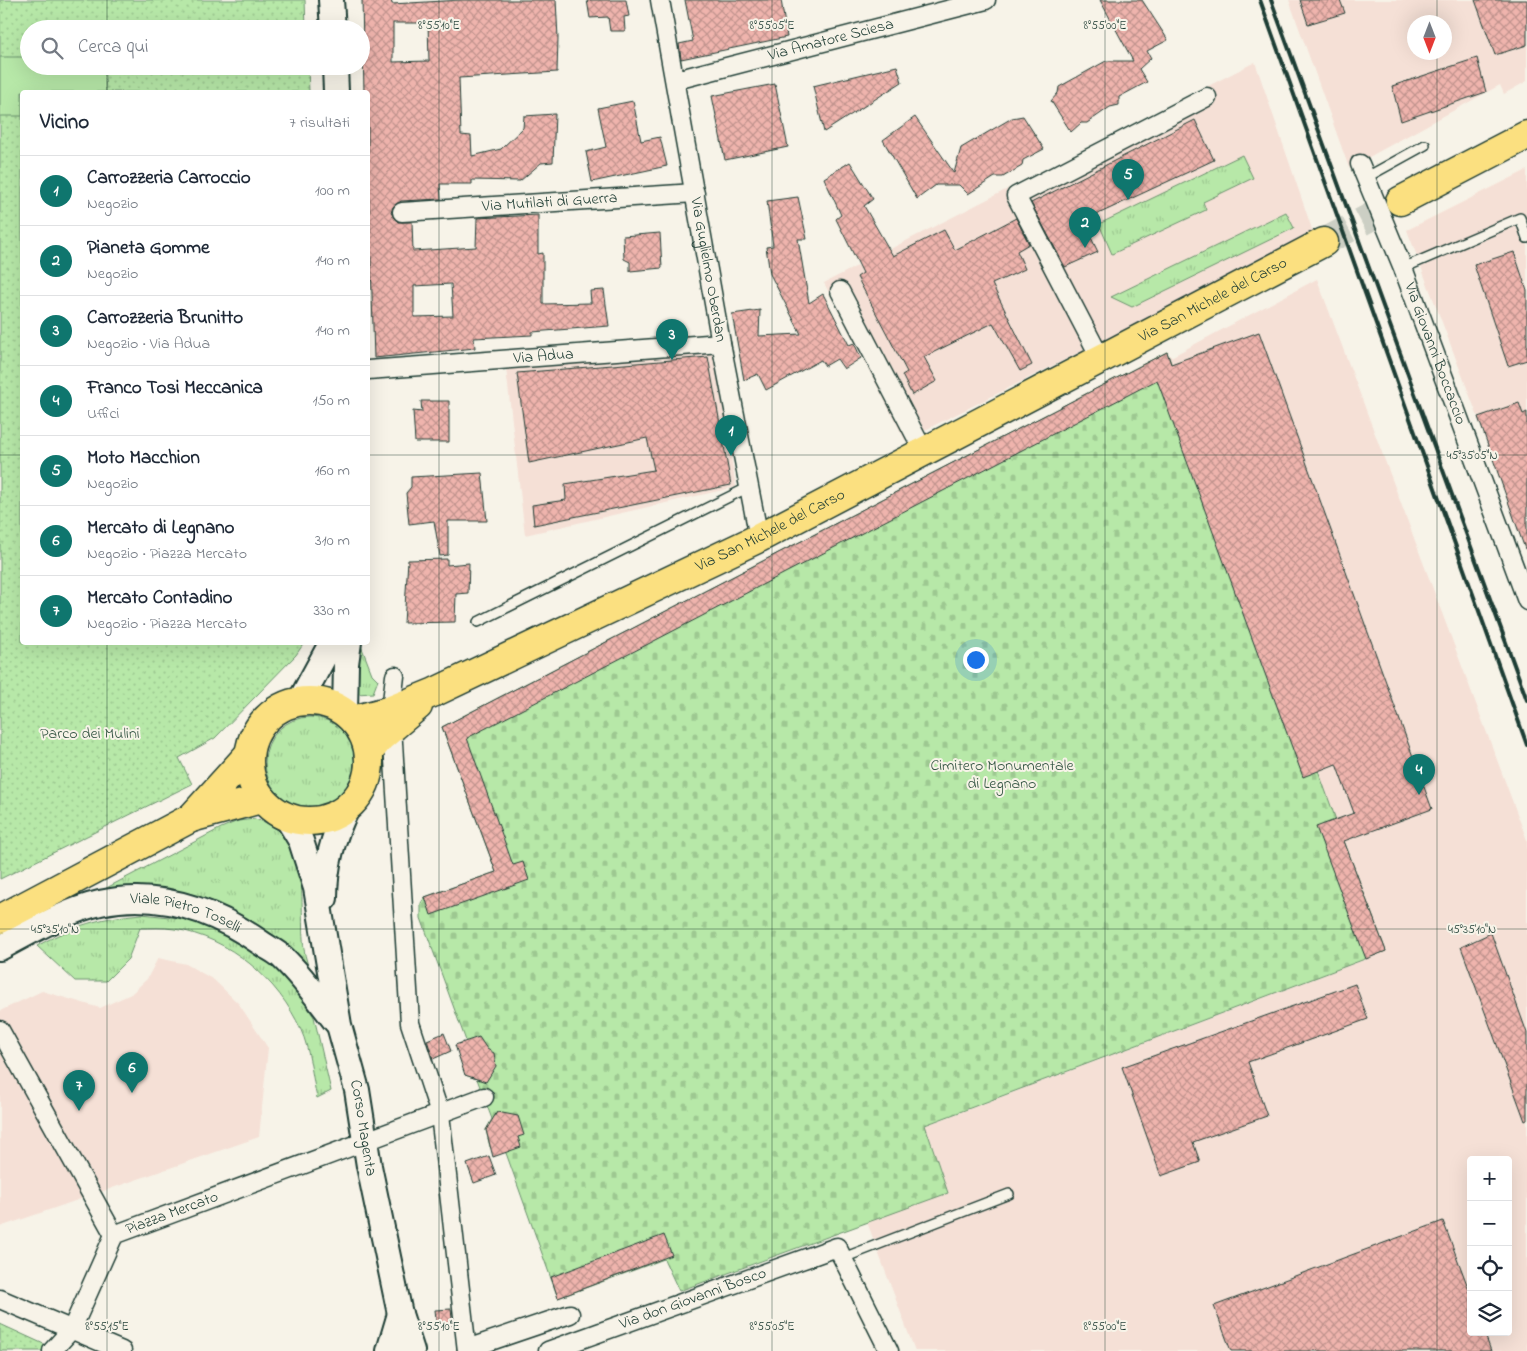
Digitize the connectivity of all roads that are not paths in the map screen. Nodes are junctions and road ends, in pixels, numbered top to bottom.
1 (331, 0) edge
2 (660, 0) edge
3 (986, 0) edge
4 (332, 20) edge
5 (335, 75) edge
6 (676, 80) junction
7 (336, 90) edge
8 (1207, 98) dead end
9 (1527, 135) edge
10 (1425, 144) dead end
11 (1363, 171) joint
12 (695, 193) junction
13 (1400, 202) tunnel mouth
14 (402, 212) dead end
15 (1527, 238) edge
16 (1324, 242) tunnel mouth
17 (1403, 268) junction
18 (840, 290) dead end
19 (721, 343) junction
20 (1101, 359) junction
21 (370, 370) edge
22 (924, 452) junction
23 (749, 487) junction
24 (759, 538) junction
25 (1527, 600) edge
26 (478, 622) dead end
27 (330, 645) edge
28 (349, 645) edge
29 (395, 676) dead end
30 (300, 701) junction
31 (349, 716) junction
32 (391, 719) junction
33 (369, 752) junction
34 (248, 754) junction
35 (261, 799) junction
36 (347, 809) junction
37 (191, 818) junction
38 (287, 818) junction
39 (0, 919) edge
40 (325, 943) junction
41 (0, 948) edge
42 (339, 1025) junction
43 (0, 1030) edge
44 (484, 1097) dead end
45 (440, 1114) junction
46 (366, 1142) junction
47 (1009, 1194) dead end
48 (114, 1235) junction
49 (840, 1252) junction
50 (0, 1299) edge
51 (400, 1314) junction
52 (570, 1314) dead end
53 (72, 1330) junction
54 (467, 1350) edge
55 (52, 1351) edge
56 (122, 1351) edge
57 (389, 1351) edge
58 (412, 1351) edge
59 (548, 1351) edge
60 (889, 1351) edge

1 - 4 street
2 - 6 street, Via Guglielmo Oberdan
3 - 6 street, Via Amatore Sciesa
5 - 7 street
6 - 12 street, Via Guglielmo Oberdan
8 - 20 street
9 - 13 main road
10 - 11 lane
11 - 17 street, Via Giovanni Boccaccio
12 - 14 street, Via Mutilati di Guerra
12 - 19 street, Via Guglielmo Oberdan
15 - 17 lane
16 - 20 main road, Via San Michele del Carso
17 - 25 street, Via Giovanni Boccaccio
18 - 22 street
19 - 21 street, Via Adua
19 - 23 street, Via Guglielmo Oberdan
20 - 22 main road, Via San Michele del Carso
22 - 24 main road, Via San Michele del Carso
23 - 24 street, Via Guglielmo Oberdan
23 - 26 lane
24 - 32 main road, Via San Michele del Carso
27 - 30 street
28 - 31 street
29 - 32 street
30 - 31 main road
30 - 34 main road
31 - 32 main road, Via San Michele del Carso
31 - 33 main road
32 - 33 main road, Via San Michele del Carso
32 - 45 street
33 - 36 main road
34 - 35 main road
34 - 37 main road
35 - 37 main road
35 - 38 main road
36 - 38 main road
36 - 40 street, Corso Magenta
37 - 39 main road
38 - 40 street, Corso Magenta
40 - 42 street, Corso Magenta
41 - 42 street, Viale Pietro Toselli
42 - 46 street, Corso Magenta
43 - 48 street, Piazza Mercato
44 - 45 street, Piazza Mercato
45 - 46 street, Piazza Mercato
45 - 54 street
46 - 48 street, Piazza Mercato
46 - 51 street, Corso Magenta
47 - 49 lane
48 - 53 street
49 - 59 street, Via don Giovanni Bosco
49 - 60 street
50 - 53 street
51 - 57 street, Corso Magenta
51 - 58 street, Corso Magenta
52 - 54 street
53 - 55 street
53 - 56 street

